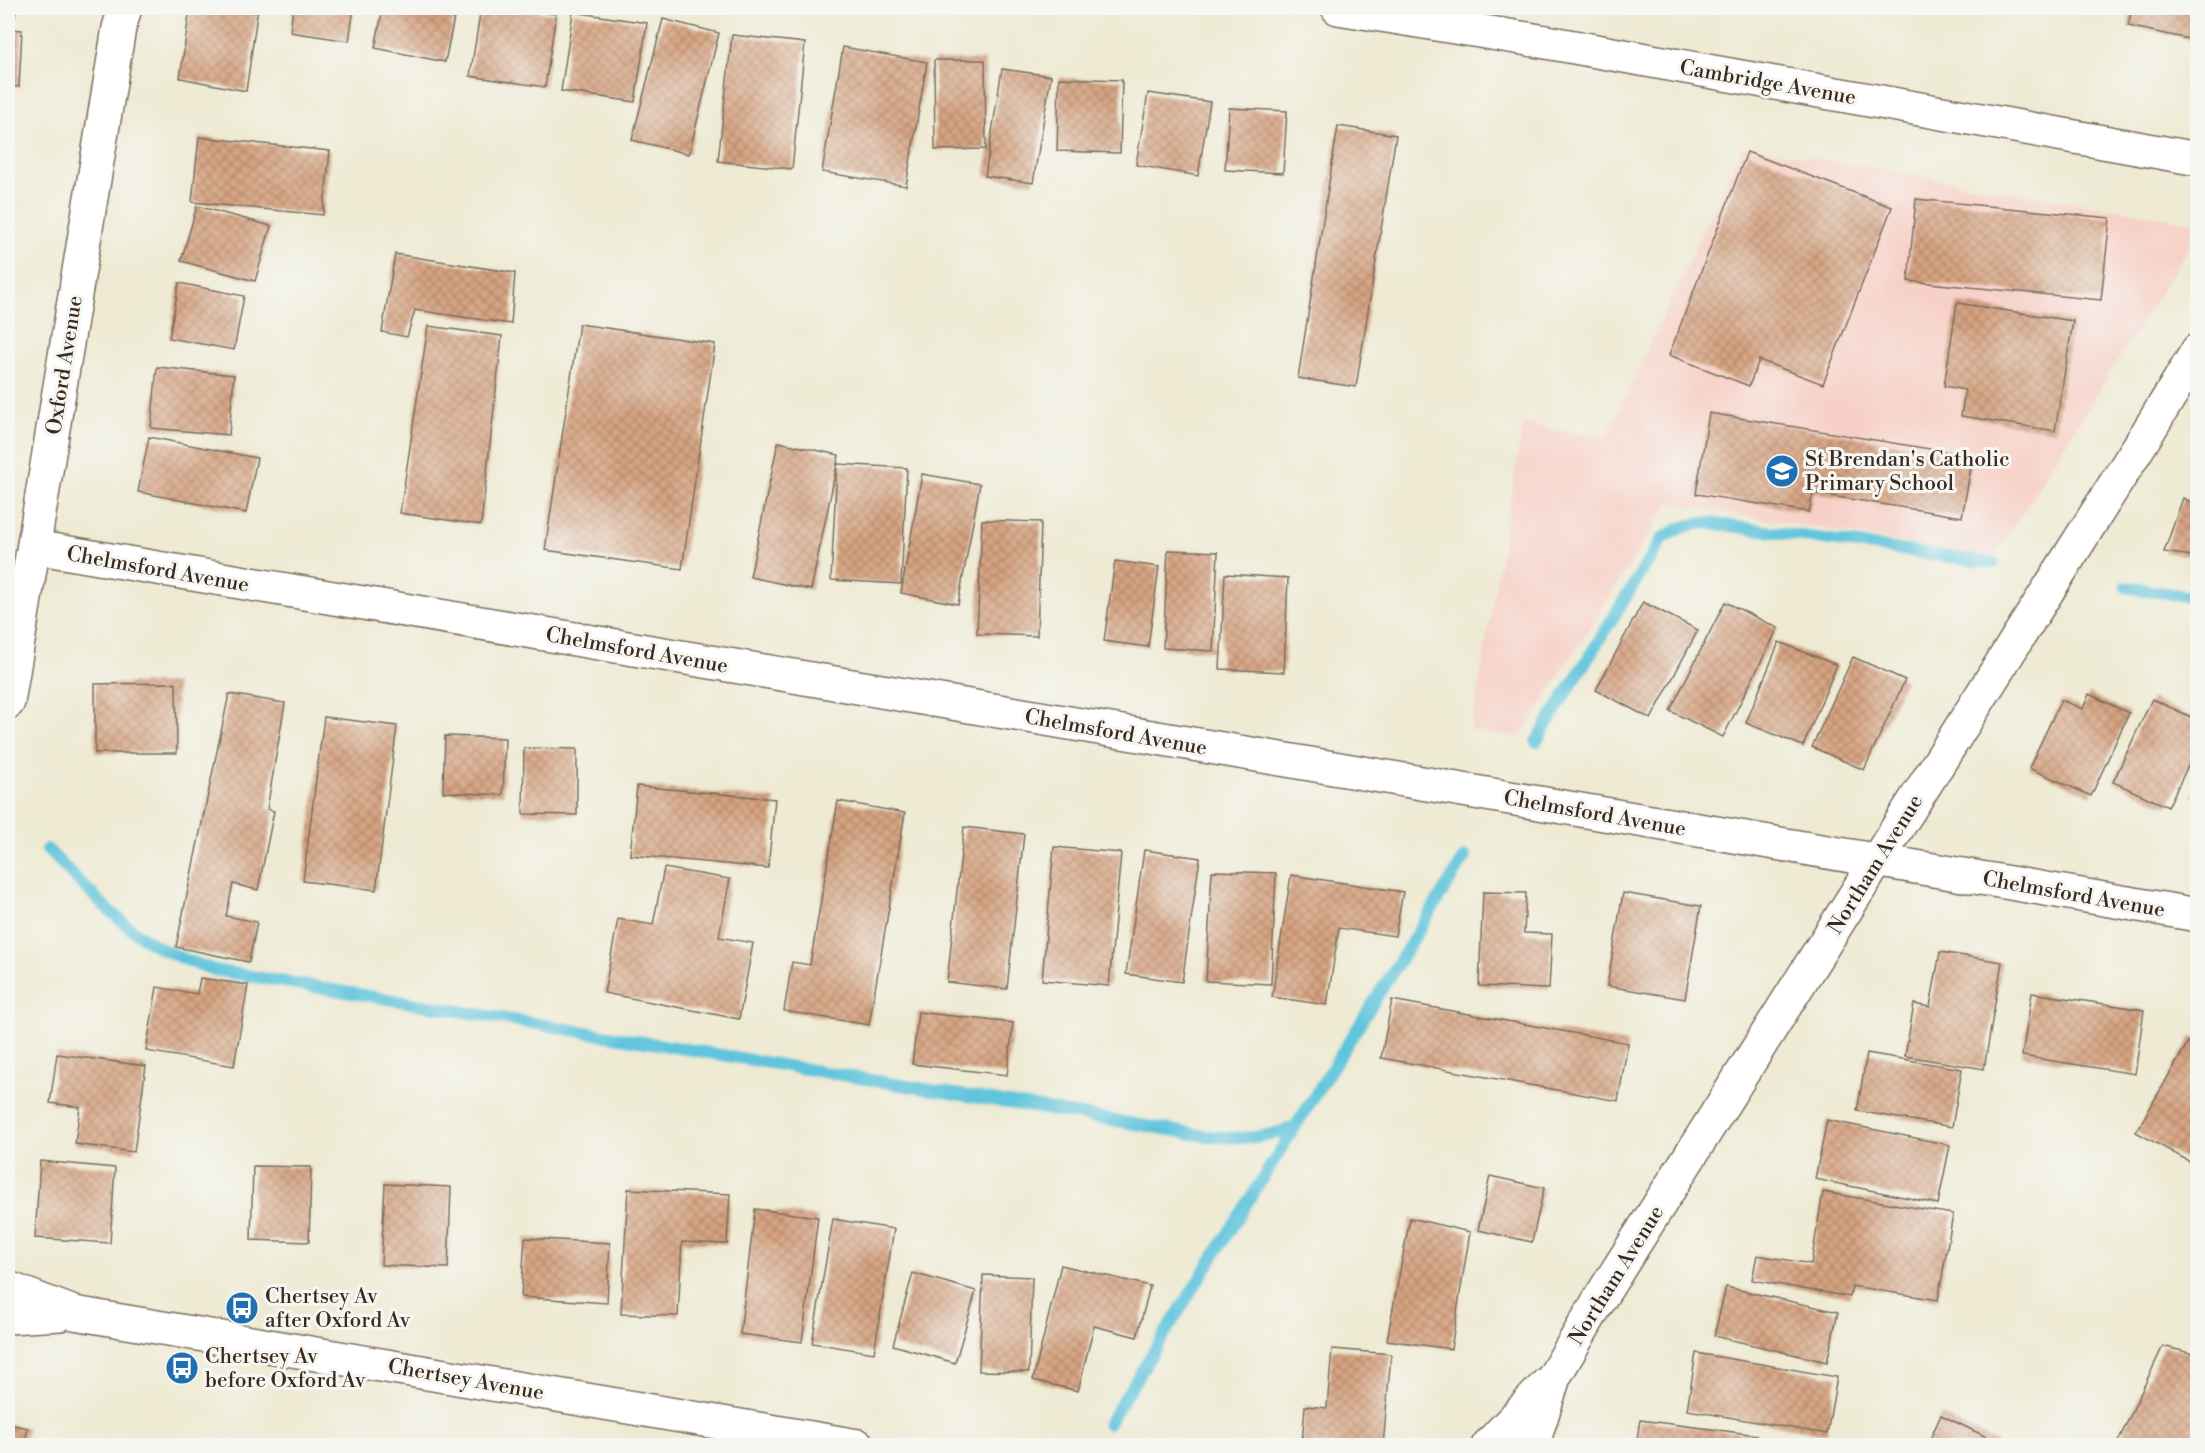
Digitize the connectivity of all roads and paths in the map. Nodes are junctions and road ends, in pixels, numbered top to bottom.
1 (1338, 8) edge
2 (120, 14) edge
3 (2198, 159) edge
4 (2198, 350) edge
5 (34, 548) junction
6 (8, 702) edge
7 (1877, 861) junction
8 (2198, 915) edge
9 (8, 1288) edge
10 (74, 1313) junction
11 (8, 1317) edge
12 (1554, 1377) junction
13 (858, 1446) edge
14 (1488, 1446) edge
15 (1532, 1446) edge

1 - 3 street, Cambridge Avenue
2 - 5 street, Oxford Avenue
4 - 7 street, Northam Avenue
5 - 6 street, Oxford Avenue
5 - 7 street, Chelmsford Avenue
7 - 8 street, Chelmsford Avenue
7 - 12 street, Northam Avenue
9 - 10 street, Chertsey Avenue
10 - 11 street, Chertsey Avenue
10 - 13 street, Chertsey Avenue
12 - 14 street, Northam Avenue
12 - 15 street, Northam Avenue

